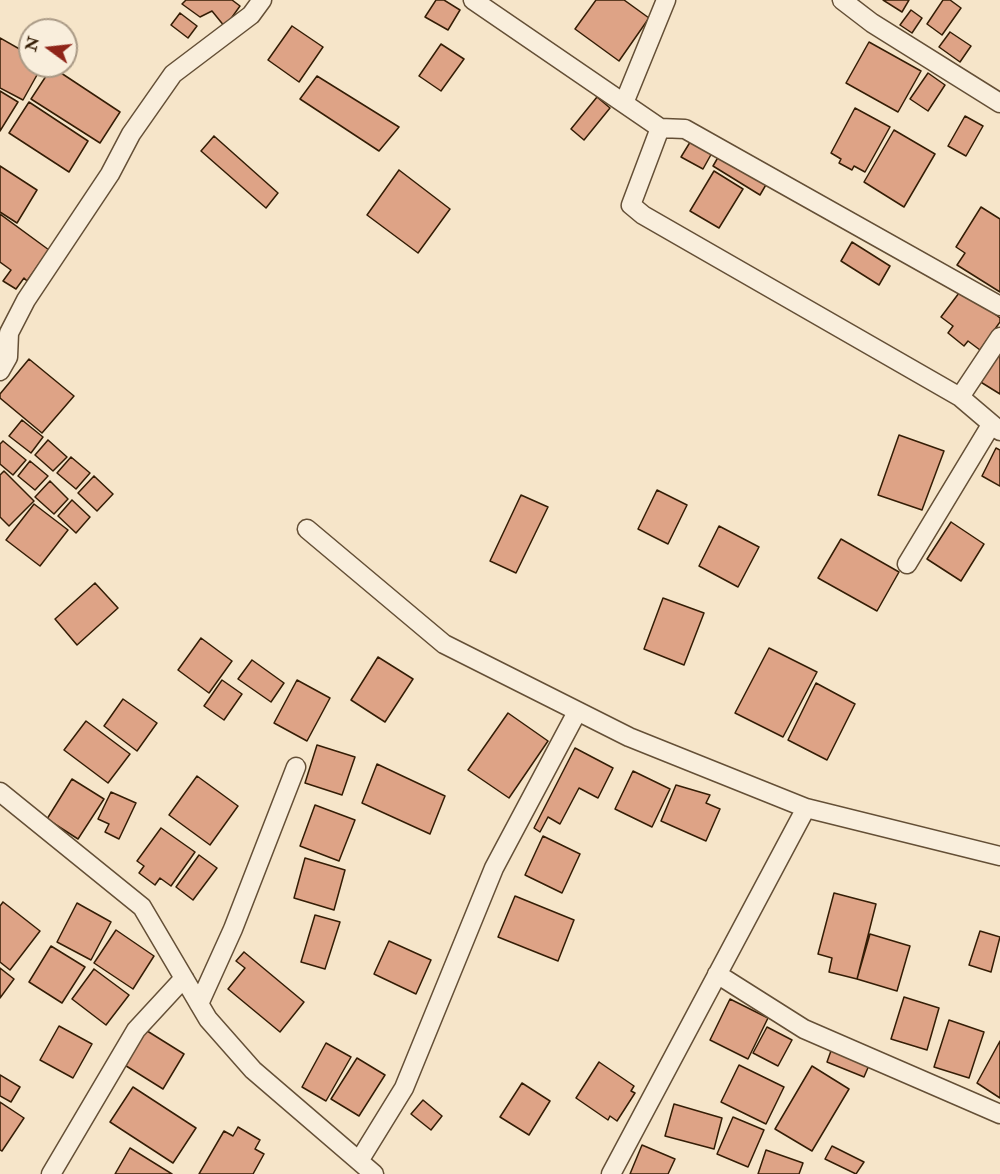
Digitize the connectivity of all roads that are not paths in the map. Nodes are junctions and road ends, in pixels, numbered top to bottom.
1 (262, 0) edge
2 (473, 0) edge
3 (666, 0) edge
4 (842, 0) edge
5 (624, 103) junction
6 (1000, 103) edge
7 (660, 128) junction
8 (1000, 306) edge
9 (1000, 337) edge
10 (3, 360) edge
11 (960, 397) junction
12 (996, 428) edge
13 (307, 529) dead end
14 (907, 564) dead end
15 (577, 712) junction
16 (296, 768) dead end
17 (0, 792) edge
18 (806, 808) junction
19 (1000, 856) edge
20 (717, 974) junction
21 (184, 978) junction
22 (199, 1004) junction
23 (1000, 1114) edge
24 (359, 1161) junction
25 (51, 1174) edge
26 (374, 1174) edge
27 (611, 1174) edge

1 - 10 street
2 - 5 street
3 - 5 street
4 - 6 street
5 - 7 street
7 - 8 street
7 - 11 street
9 - 11 street
11 - 12 street
12 - 14 street
13 - 15 street
15 - 18 street
15 - 24 street
16 - 22 street
17 - 21 street
18 - 19 street
18 - 20 street
20 - 23 street
20 - 27 street
21 - 22 street
21 - 25 street
22 - 24 street
24 - 26 street

